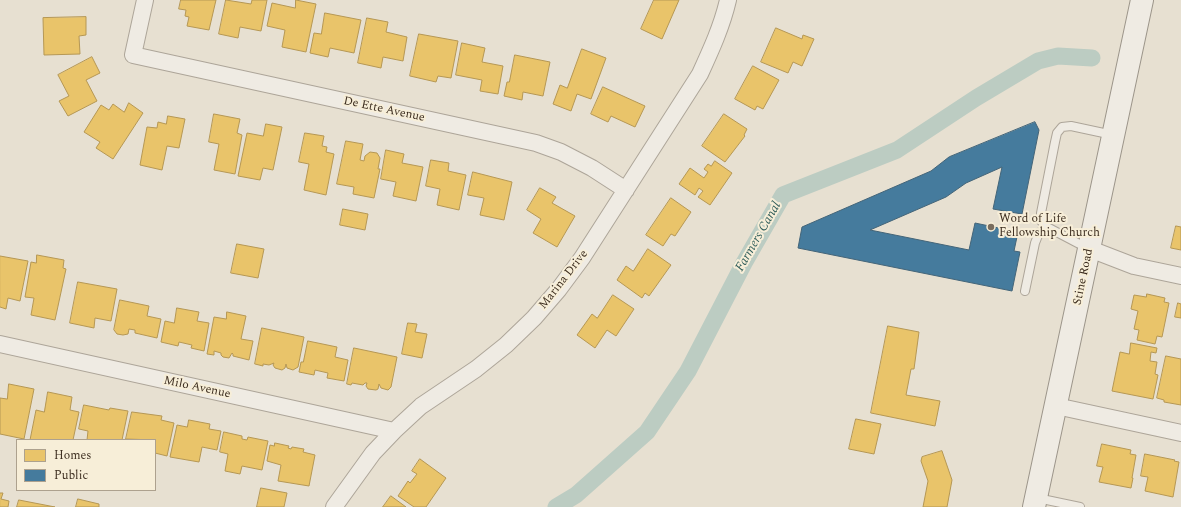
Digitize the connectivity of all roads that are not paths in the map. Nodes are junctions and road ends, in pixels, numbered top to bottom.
1 (145, 0) edge
2 (728, 0) edge
3 (1142, 0) edge
4 (1114, 135) junction
5 (626, 190) junction
6 (1047, 227) junction
7 (1090, 249) junction
8 (1181, 276) edge
9 (1025, 292) dead end
10 (0, 344) edge
11 (1056, 406) junction
12 (394, 431) junction
13 (1181, 433) edge
14 (1035, 502) edge
15 (334, 507) edge
16 (1080, 507) edge

1 - 5 street, De Ette Avenue
2 - 5 street, Marina Drive
3 - 4 main road, Stine Road
4 - 6 lane
4 - 7 main road, Stine Road
5 - 12 street, Marina Drive
6 - 7 lane
6 - 9 lane
7 - 8 street
7 - 11 main road, Stine Road
10 - 12 street, Milo Avenue
11 - 13 street
11 - 14 main road, Stine Road
12 - 15 street, Marina Drive
14 - 16 lane

